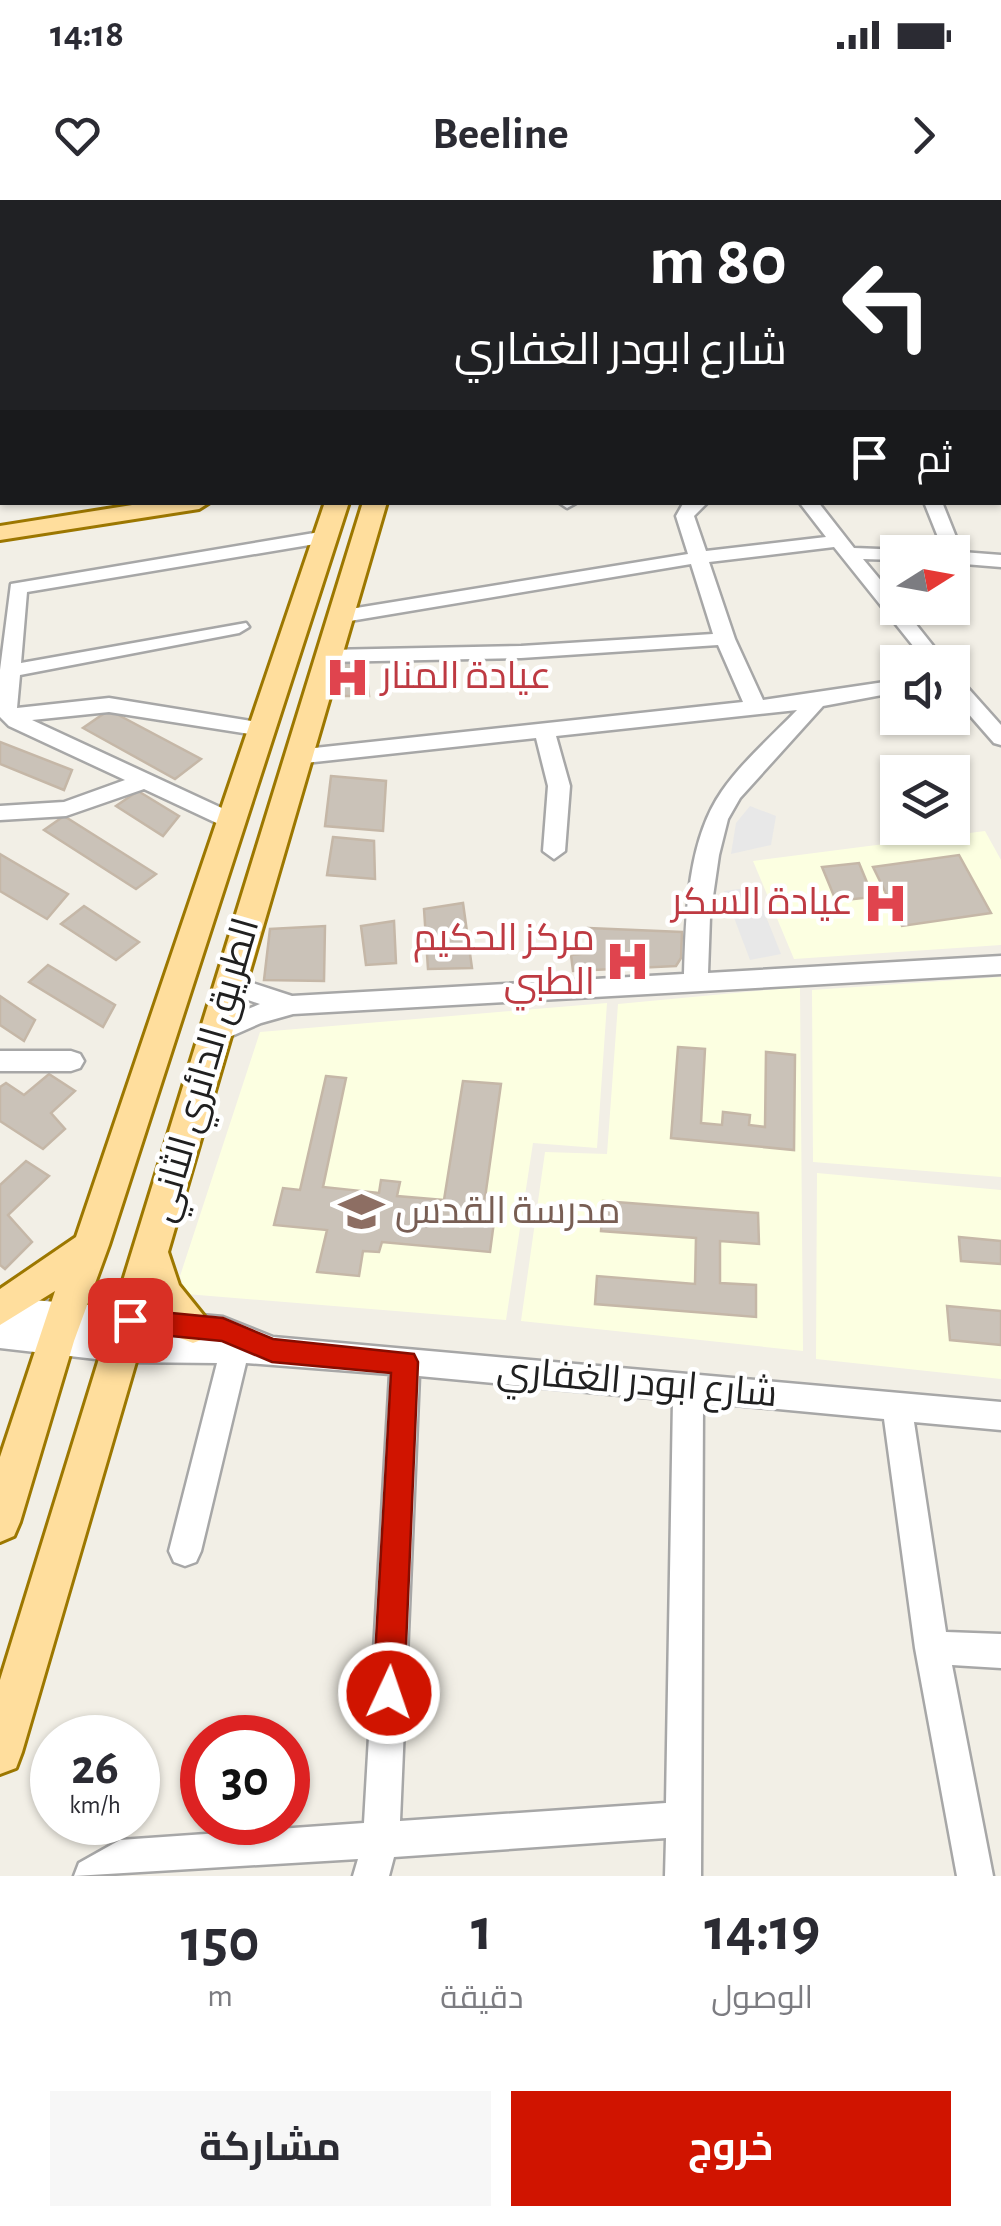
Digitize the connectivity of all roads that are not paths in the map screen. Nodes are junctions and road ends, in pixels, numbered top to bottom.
1 (180, 505) edge
2 (336, 505) edge
3 (374, 505) edge
4 (692, 505) edge
5 (810, 505) edge
6 (934, 505) edge
7 (0, 533) edge
8 (946, 535) edge
9 (326, 537) junction
10 (843, 547) junction
11 (880, 552) edge
12 (702, 557) junction
13 (970, 558) edge
14 (1001, 561) edge
15 (338, 616) junction
16 (239, 627) dead end
17 (725, 638) junction
18 (922, 645) edge
19 (328, 656) junction
20 (10, 671) junction
21 (880, 689) edge
22 (816, 701) junction
23 (970, 703) edge
24 (756, 708) junction
25 (6, 711) edge
26 (263, 729) junction
27 (545, 733) junction
28 (1001, 738) edge
29 (296, 758) junction
30 (146, 781) junction
31 (0, 813) edge
32 (232, 821) junction
33 (554, 851) dead end
34 (1001, 965) edge
35 (696, 982) junction
36 (231, 985) junction
37 (293, 1005) junction
38 (218, 1032) junction
39 (0, 1061) edge
40 (72, 1061) dead end
41 (91, 1245) junction
42 (150, 1254) junction
43 (0, 1309) edge
44 (193, 1326) junction
45 (60, 1327) junction
46 (0, 1335) edge
47 (126, 1335) junction
48 (272, 1350) junction
49 (234, 1351) junction
50 (405, 1362) junction
51 (688, 1388) junction
52 (897, 1408) junction
53 (1001, 1416) edge
54 (0, 1522) edge
55 (186, 1551) dead end
56 (932, 1648) junction
57 (1001, 1651) edge
58 (0, 1752) edge
59 (683, 1819) junction
60 (381, 1838) junction
61 (92, 1876) edge
62 (371, 1876) edge
63 (683, 1876) edge
64 (974, 1876) edge

1 - 7 main road
2 - 9 main road, الطريق الدائري الثاني
3 - 15 main road, الطريق الدائري الثاني
4 - 12 street
5 - 10 street
6 - 8 street
9 - 20 street
9 - 26 main road, الطريق الدائري الثاني
10 - 11 street
10 - 12 street
10 - 18 street
12 - 15 street
12 - 17 street
13 - 14 street
15 - 19 main road, الطريق الدائري الثاني
16 - 20 street
17 - 19 street
17 - 24 street
19 - 29 main road, الطريق الدائري الثاني
20 - 25 street
21 - 22 street
22 - 24 street
22 - 35 street
23 - 28 street
24 - 27 street
25 - 26 street
25 - 30 street
26 - 32 main road, الطريق الدائري الثاني
27 - 29 street
27 - 33 street
29 - 36 main road, الطريق الدائري الثاني
30 - 31 street
30 - 32 street
32 - 41 main road, الطريق الدائري الثاني
34 - 35 street
35 - 37 street
36 - 37 street
36 - 38 main road, الطريق الدائري الثاني
37 - 38 street
38 - 42 main road, الطريق الدائري الثاني
39 - 40 street
41 - 43 main road
41 - 45 main road, الطريق الدائري الثاني
42 - 44 main road
42 - 47 main road, الطريق الدائري الثاني
43 - 45 street, شارع ابودر الغفاري
44 - 47 street, شارع ابودر الغفاري
44 - 48 street, شارع ابودر الغفاري
45 - 46 street, شارع ابودر الغفاري
45 - 47 street, شارع ابودر الغفاري
45 - 54 main road, الطريق الدائري الثاني
47 - 49 street, شارع ابودر الغفاري
47 - 58 main road, الطريق الدائري الثاني
48 - 49 street, شارع ابودر الغفاري
48 - 50 street, شارع ابودر الغفاري
49 - 55 street
50 - 51 street, شارع ابودر الغفاري
50 - 60 street
51 - 52 street, شارع ابودر الغفاري
51 - 59 street
52 - 53 street, شارع ابودر الغفاري
52 - 56 street
56 - 57 street
56 - 64 street
59 - 60 street
59 - 63 street
60 - 61 street
60 - 62 street

